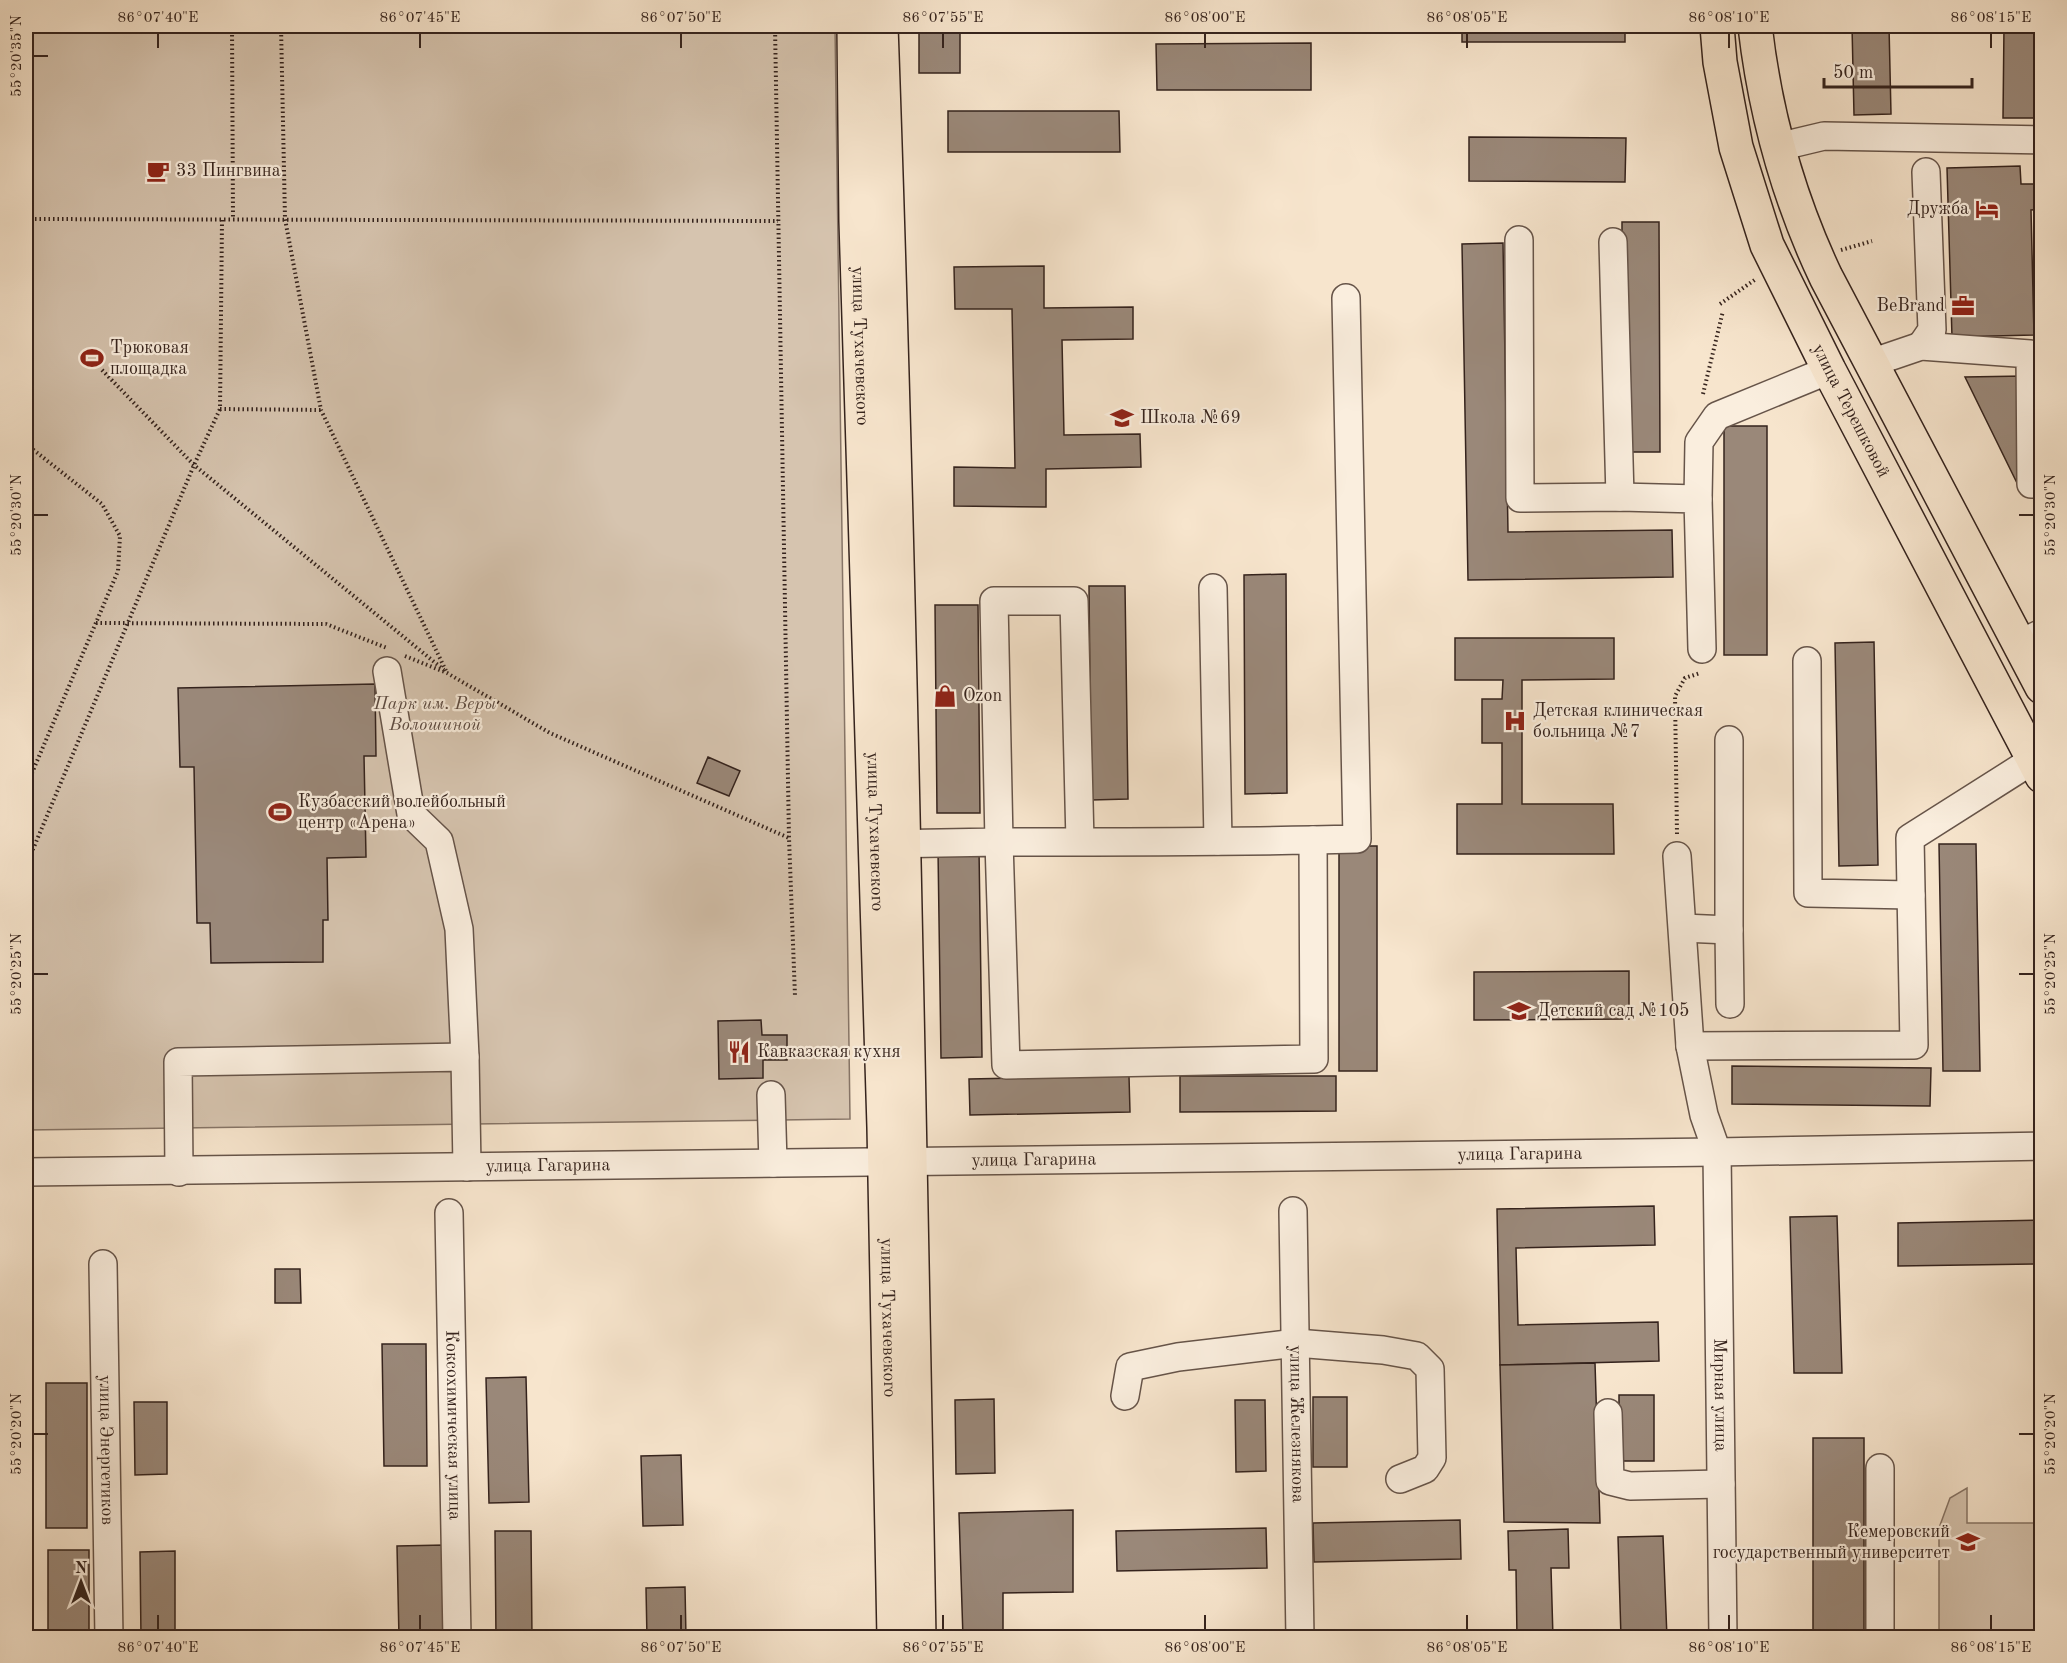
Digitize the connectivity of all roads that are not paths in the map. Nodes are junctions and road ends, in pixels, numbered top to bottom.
1 (854, 26) edge
2 (881, 26) edge
3 (1717, 26) edge
4 (1755, 26) edge
5 (2042, 140) edge
6 (1778, 147) junction
7 (1926, 172) dead end
8 (1519, 240) dead end
9 (1613, 242) dead end
10 (1346, 298) dead end
11 (1921, 346) junction
12 (1871, 363) junction
13 (1829, 370) junction
14 (2031, 484) dead end
15 (1620, 497) junction
16 (1698, 499) junction
17 (1213, 588) dead end
18 (2030, 638) edge
19 (394, 659) road end
20 (1703, 660) road end
21 (1807, 661) dead end
22 (2042, 687) edge
23 (1729, 740) dead end
24 (2037, 768) edge
25 (1312, 840) junction
26 (999, 842) junction
27 (1080, 842) junction
28 (1218, 842) junction
29 (889, 844) junction
30 (1677, 856) road end
31 (1911, 895) junction
32 (1683, 928) junction
33 (1729, 930) junction
34 (1730, 1004) dead end
35 (1690, 1046) junction
36 (465, 1057) junction
37 (771, 1095) dead end
38 (2042, 1146) edge
39 (1717, 1152) junction
40 (897, 1162) junction
41 (772, 1163) junction
42 (467, 1167) junction
43 (26, 1172) edge
44 (179, 1172) junction
45 (1293, 1211) dead end
46 (449, 1213) dead end
47 (103, 1264) dead end
48 (1296, 1343) junction
49 (1125, 1396) dead end
50 (1608, 1413) dead end
51 (1880, 1468) dead end
52 (1400, 1479) dead end
53 (1721, 1484) junction
54 (109, 1638) edge
55 (457, 1638) edge
56 (894, 1638) edge
57 (919, 1638) edge
58 (1300, 1638) edge
59 (1723, 1638) edge
60 (1880, 1638) edge

1 - 29 main road, улица Тухачевского
2 - 29 main road, улица Тухачевского
3 - 13 main road, улица Терешковой
4 - 6 main road
5 - 6 street
6 - 12 main road
7 - 11 street
8 - 15 street
9 - 15 street
10 - 25 street
11 - 12 street
11 - 14 street
12 - 18 main road
13 - 16 street
13 - 24 main road, улица Терешковой
15 - 16 street
16 - 20 street
17 - 28 street
18 - 22 main road
19 - 36 street
21 - 31 street
23 - 33 street
24 - 31 street
25 - 26 street
25 - 28 street
26 - 27 street
26 - 27 street
26 - 29 street
27 - 28 street
29 - 40 main road, улица Тухачевского
30 - 32 street, Мирная улица
31 - 35 street
32 - 33 street
32 - 35 street, Мирная улица
33 - 34 street
35 - 39 street, Мирная улица
36 - 42 street
36 - 44 street
37 - 41 street
38 - 39 street, улица Гагарина
39 - 40 street, улица Гагарина
39 - 53 street, Мирная улица
40 - 41 street, улица Гагарина
40 - 56 main road, улица Тухачевского
40 - 57 main road, улица Тухачевского
41 - 42 street, улица Гагарина
42 - 44 street, улица Гагарина
43 - 44 street, улица Гагарина
45 - 48 street, улица Железнякова
46 - 55 street, Коксохимическая улица
47 - 54 street, улица Энергетиков
48 - 49 street
48 - 52 street
48 - 58 street, улица Железнякова
50 - 53 street
51 - 60 street
53 - 59 street, Мирная улица

